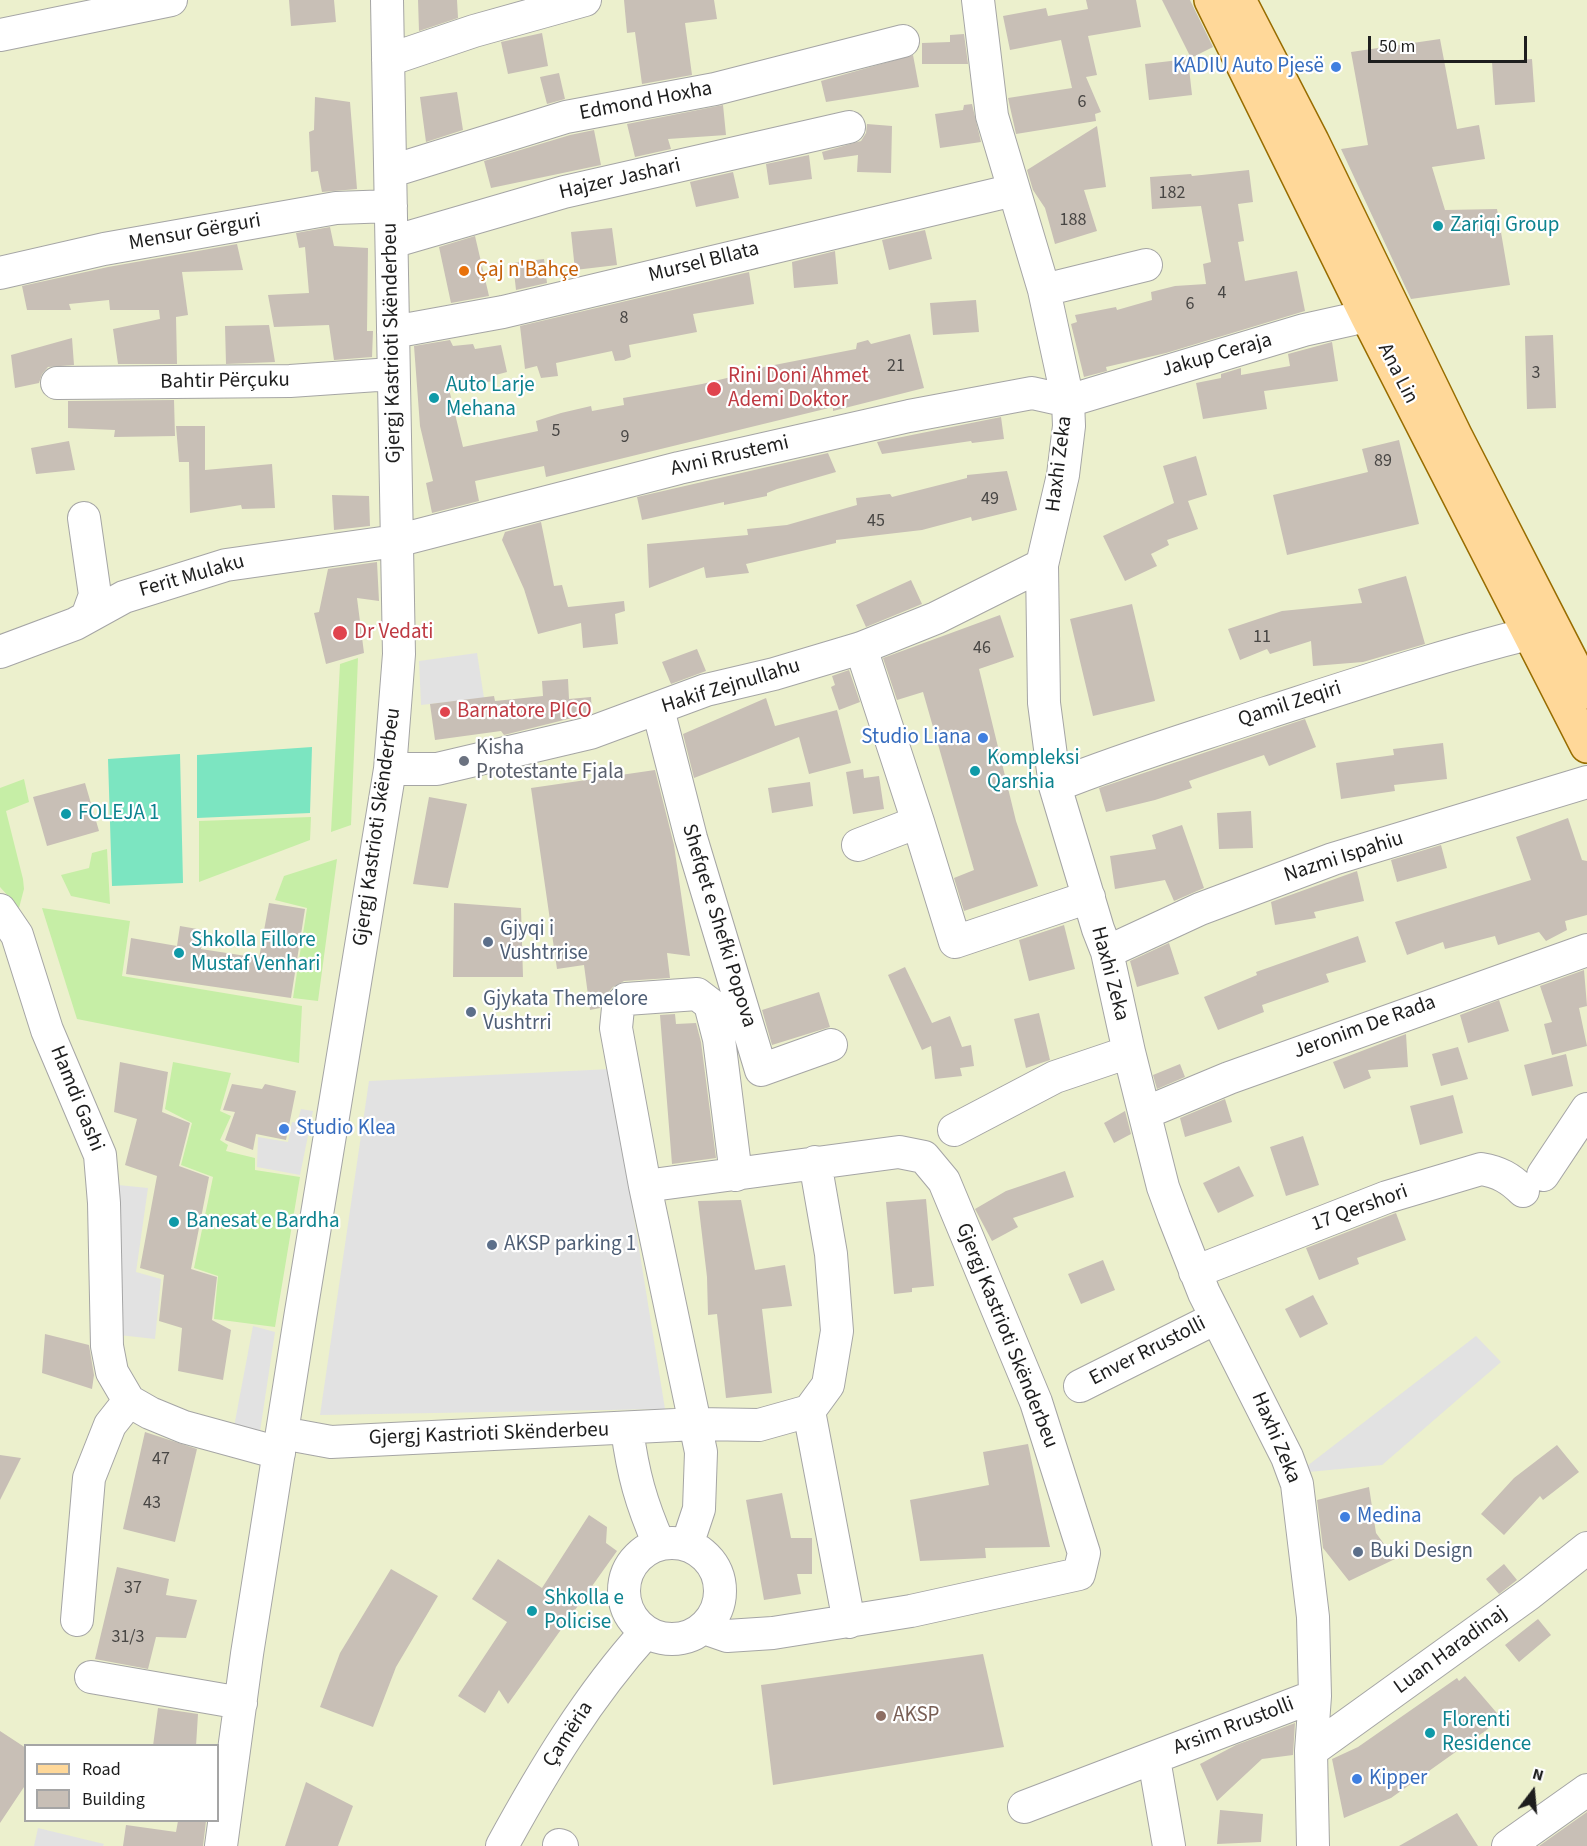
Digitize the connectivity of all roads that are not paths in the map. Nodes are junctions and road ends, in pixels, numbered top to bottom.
1 (171, 0) edge
2 (387, 0) edge
3 (585, 0) edge
4 (978, 0) edge
5 (1210, 0) edge
6 (1239, 0) edge
7 (0, 34) edge
8 (903, 41) dead end
9 (388, 60) junction
10 (849, 127) dead end
11 (392, 171) junction
12 (1014, 190) junction
13 (392, 206) junction
14 (392, 242) junction
15 (1146, 265) dead end
16 (0, 273) edge
17 (1044, 290) junction
18 (1367, 316) junction
19 (393, 332) junction
20 (392, 374) junction
21 (57, 383) dead end
22 (1068, 400) junction
23 (84, 518) dead end
24 (396, 541) junction
25 (1042, 565) junction
26 (99, 605) junction
27 (1528, 634) junction
28 (861, 648) junction
29 (0, 652) edge
30 (1587, 692) edge
31 (658, 709) junction
32 (1587, 746) edge
33 (390, 769) junction
34 (1587, 783) edge
35 (1055, 786) junction
36 (918, 822) junction
37 (858, 845) dead end
38 (1089, 897) junction
39 (0, 910) edge
40 (1587, 950) edge
41 (1107, 952) junction
42 (831, 1044) dead end
43 (1129, 1052) junction
44 (1587, 1109) edge
45 (1145, 1113) junction
46 (954, 1130) dead end
47 (814, 1162) junction
48 (736, 1175) junction
49 (645, 1186) junction
50 (1195, 1272) junction
51 (1216, 1318) junction
52 (1080, 1386) dead end
53 (129, 1401) junction
54 (809, 1411) junction
55 (696, 1425) junction
56 (627, 1430) junction
57 (280, 1443) junction
58 (673, 1545) junction
59 (1587, 1548) edge
60 (77, 1620) dead end
61 (849, 1622) junction
62 (704, 1628) junction
63 (646, 1632) junction
64 (91, 1677) dead end
65 (1315, 1696) junction
66 (241, 1703) junction
67 (1311, 1751) junction
68 (1154, 1759) junction
69 (1587, 1790) edge
70 (1024, 1807) dead end
71 (221, 1846) edge
72 (502, 1846) edge
73 (1169, 1846) edge
74 (1313, 1846) edge
75 (1508, 1846) edge

1 - 7 street
2 - 9 street, Gjergj Kastrioti Skënderbeu
3 - 9 street
4 - 12 street, Haxhi Zeka
5 - 18 main road, Ana Lin
6 - 30 main road, Ana Lin
8 - 11 street, Edmond Hoxha
9 - 11 street, Gjergj Kastrioti Skënderbeu
10 - 14 street, Hajzer Jashari
11 - 13 street, Gjergj Kastrioti Skënderbeu
12 - 17 street, Haxhi Zeka
12 - 19 street, Mursel Bllata
13 - 14 street, Gjergj Kastrioti Skënderbeu
13 - 16 street, Mensur Gërguri
14 - 19 street, Gjergj Kastrioti Skënderbeu
15 - 17 street
17 - 22 street, Haxhi Zeka
18 - 22 street, Jakup Ceraja
18 - 27 main road, Ana Lin
19 - 20 street, Gjergj Kastrioti Skënderbeu
20 - 21 street, Bahtir Përçuku
20 - 24 street, Gjergj Kastrioti Skënderbeu
22 - 24 street, Avni Rrustemi
22 - 25 street, Haxhi Zeka
23 - 26 street
24 - 26 street, Ferit Mulaku
24 - 33 street, Gjergj Kastrioti Skënderbeu
25 - 28 street, Hakif Zejnullahu
25 - 35 street, Haxhi Zeka
26 - 29 street, Ferit Mulaku
27 - 32 main road, Ana Lin
27 - 35 street, Qamil Zeqiri
28 - 31 street, Hakif Zejnullahu
28 - 36 street
31 - 33 street, Hakif Zejnullahu
31 - 42 street, Shefqet e Shefki Popova
33 - 57 street, Gjergj Kastrioti Skënderbeu
34 - 41 street, Nazmi Ispahiu
35 - 38 street, Haxhi Zeka
36 - 37 street
36 - 38 street, Haxhi Zeka
38 - 41 street, Haxhi Zeka
39 - 53 street, Hamdi Gashi
40 - 45 street, Jeronim De Rada
41 - 43 street, Haxhi Zeka
43 - 45 street, Haxhi Zeka
43 - 46 street
44 - 50 street, 17 Qershori
45 - 50 street, Haxhi Zeka
47 - 48 street, Gjergj Kastrioti Skënderbeu
47 - 54 street
47 - 61 street, Gjergj Kastrioti Skënderbeu
48 - 49 street, Gjergj Kastrioti Skënderbeu
48 - 49 street
49 - 55 street
50 - 51 street, Haxhi Zeka
51 - 52 street, Enver Rrustolli
51 - 65 street, Haxhi Zeka
53 - 57 street
53 - 60 street
54 - 55 street, Gjergj Kastrioti Skënderbeu
54 - 61 street
55 - 56 street, Gjergj Kastrioti Skënderbeu
55 - 58 street
56 - 57 street, Gjergj Kastrioti Skënderbeu
56 - 58 street
57 - 66 street, Gjergj Kastrioti Skënderbeu
58 - 62 street
58 - 63 street
59 - 67 street, Luan Haradinaj
61 - 62 street
62 - 63 street
63 - 72 street, Çamëria
64 - 66 street
65 - 67 street, Haxhi Zeka
65 - 68 street, Arsim Rrustolli
66 - 71 street, Gjergj Kastrioti Skënderbeu
67 - 74 street, Haxhi Zeka
68 - 70 street, Arsim Rrustolli
68 - 73 street, Arsim Rrustolli
69 - 75 street

